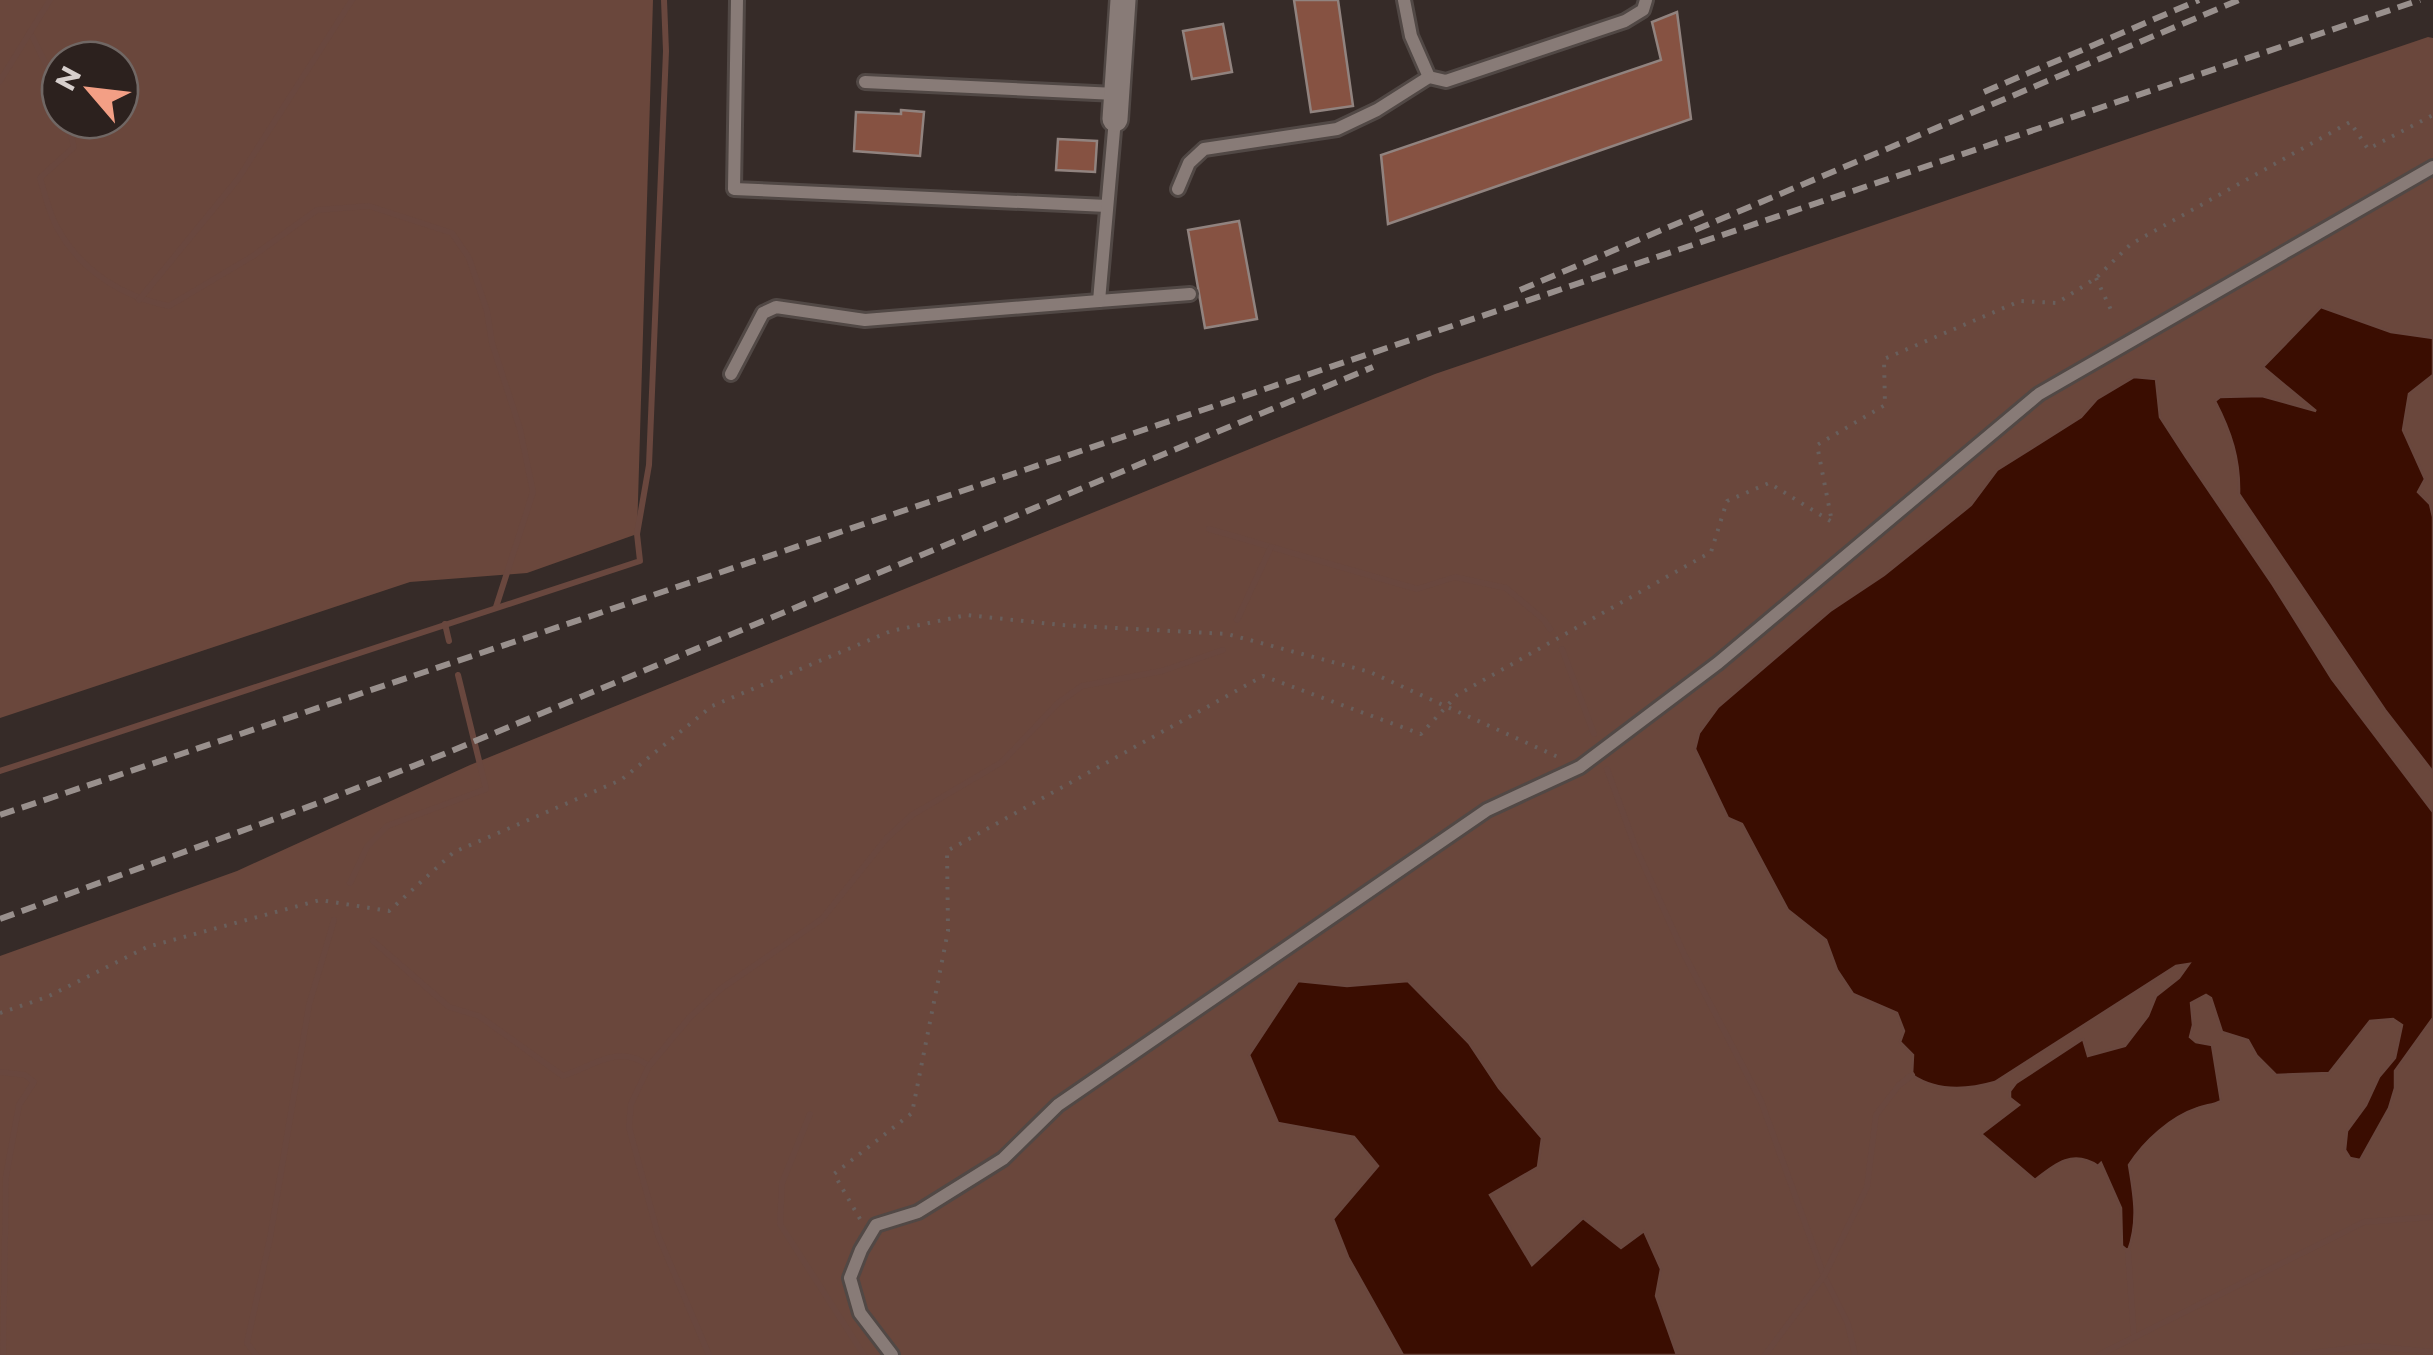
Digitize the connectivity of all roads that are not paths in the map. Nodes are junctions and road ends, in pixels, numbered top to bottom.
1 (737, 0) edge
2 (1123, 0) edge
3 (1404, 0) edge
4 (1646, 0) edge
5 (1428, 76) junction
6 (865, 82) dead end
7 (1115, 107) junction
8 (2433, 166) edge
9 (1178, 189) dead end
10 (1107, 206) junction
11 (1190, 294) dead end
12 (1099, 301) junction
13 (731, 374) dead end
14 (892, 1355) edge

1 - 10 lane
2 - 7 street
3 - 5 lane
4 - 5 lane
5 - 9 lane
6 - 7 lane
7 - 10 lane
8 - 14 lane
10 - 12 lane
11 - 12 lane
12 - 13 lane

